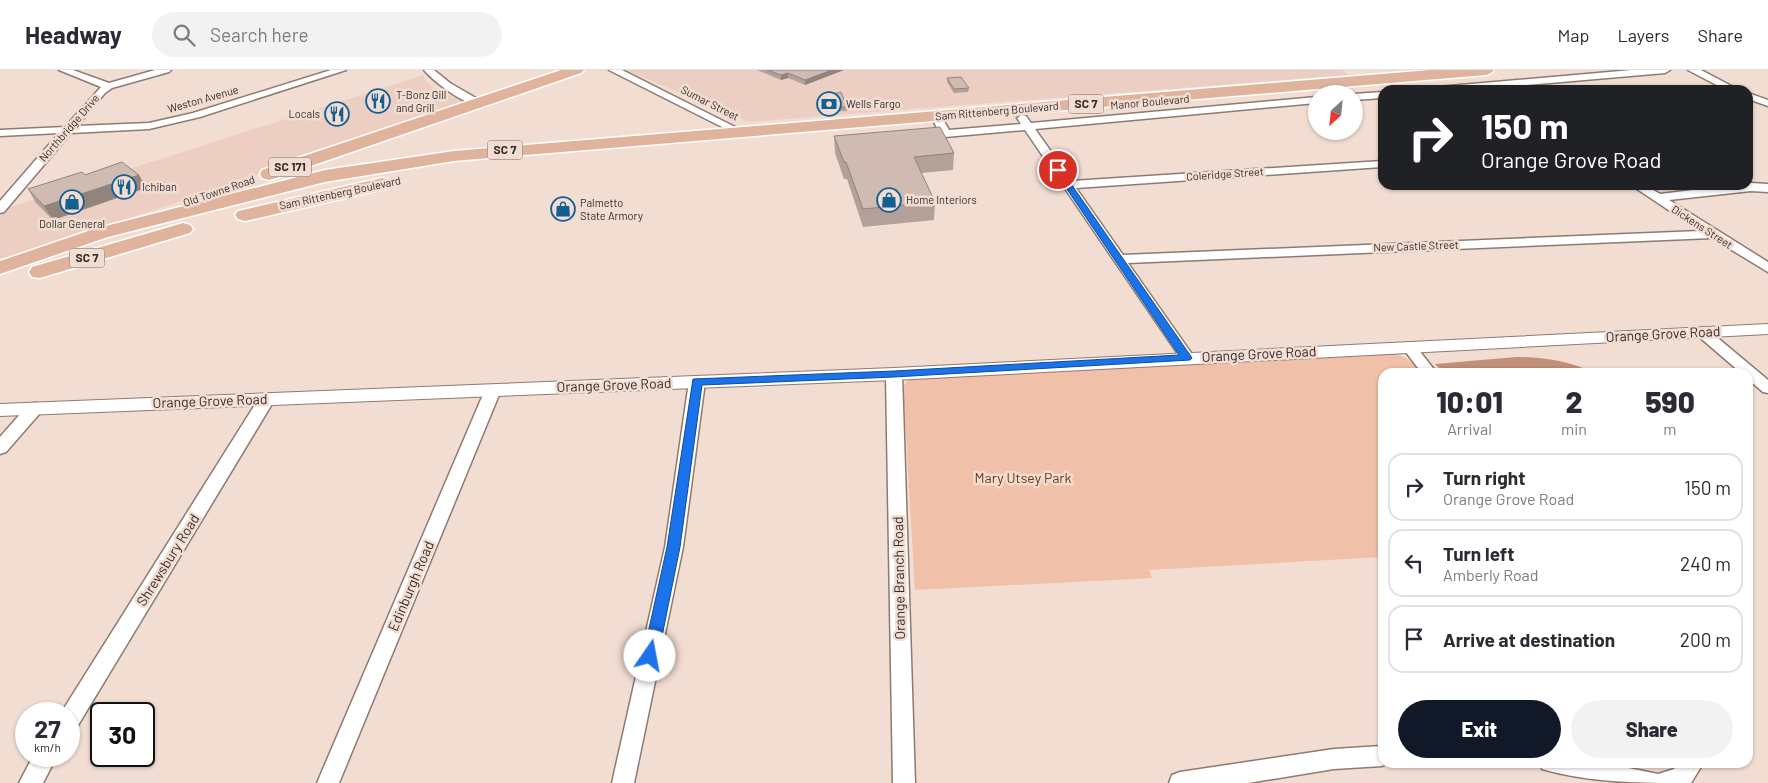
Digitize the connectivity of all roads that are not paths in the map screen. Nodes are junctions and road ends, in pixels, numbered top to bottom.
1 (64, 70) edge
2 (166, 70) edge
3 (341, 70) edge
4 (429, 70) edge
5 (576, 70) edge
6 (614, 70) edge
7 (1486, 70) edge
8 (1665, 70) edge
9 (1693, 70) edge
10 (1449, 71) edge
11 (1476, 85) edge
12 (1512, 85) edge
13 (1724, 85) edge
14 (109, 86) junction
15 (1378, 95) edge
16 (1363, 96) edge
17 (1753, 98) edge
18 (1308, 101) edge
19 (1768, 103) edge
20 (481, 104) junction
21 (1017, 110) junction
22 (936, 116) junction
23 (1027, 125) junction
24 (67, 130) junction
25 (740, 132) junction
26 (0, 133) edge
27 (687, 136) junction
28 (502, 150) junction
29 (1378, 164) edge
30 (325, 176) junction
31 (415, 177) junction
32 (1068, 184) junction
33 (1753, 187) edge
34 (1768, 188) edge
35 (1645, 190) edge
36 (1726, 190) edge
37 (1658, 198) junction
38 (0, 209) edge
39 (173, 232) junction
40 (101, 233) junction
41 (1712, 234) junction
42 (1119, 258) junction
43 (0, 268) edge
44 (1768, 268) edge
45 (25, 276) junction
46 (0, 277) edge
47 (0, 284) edge
48 (1768, 329) edge
49 (1702, 332) junction
50 (1409, 347) junction
51 (1187, 358) junction
52 (1426, 368) edge
53 (1744, 368) edge
54 (894, 374) junction
55 (1753, 375) edge
56 (697, 382) junction
57 (1768, 388) edge
58 (494, 390) junction
59 (267, 399) junction
60 (35, 408) junction
61 (0, 410) edge
62 (0, 448) edge
63 (80, 702) edge
64 (1378, 756) edge
65 (39, 767) edge
66 (1576, 768) edge
67 (1688, 768) edge
68 (30, 783) edge
69 (328, 783) edge
70 (623, 783) edge
71 (904, 783) edge
72 (1180, 783) edge
73 (1655, 783) edge
74 (1662, 783) edge

1 - 14 street, Northbridge Drive
2 - 14 street
3 - 24 street, Weston Avenue
4 - 20 street
5 - 20 main road, Old Towne Road / SC 171
6 - 25 street, Sumar Street
7 - 10 main road, Sam Rittenberg Boulevard / SC 7
8 - 12 street
9 - 13 street
10 - 11 street
10 - 21 main road, Sam Rittenberg Boulevard / SC 7
14 - 24 street, Northbridge Drive
15 - 16 street
17 - 19 street
18 - 23 street, Manor Boulevard
20 - 30 main road, Old Towne Road / SC 171
20 - 40 main road, Old Towne Road / SC 171
21 - 22 main road, Sam Rittenberg Boulevard / SC 7
21 - 23 street
22 - 23 street, Manor Boulevard
22 - 25 main road, Sam Rittenberg Boulevard / SC 7
23 - 32 street
24 - 26 street
24 - 38 street, Northbridge Drive
25 - 27 main road, Sam Rittenberg Boulevard / SC 7
27 - 28 main road, Sam Rittenberg Boulevard / SC 7
27 - 31 main road, Sam Rittenberg Boulevard / SC 7
28 - 30 main road, Sam Rittenberg Boulevard / SC 7
28 - 31 main road
29 - 32 street, Coleridge Street
30 - 39 main road, Old Towne Road / SC 171
30 - 40 main road, Sam Rittenberg Boulevard / SC 7
31 - 39 main road, Sam Rittenberg Boulevard / SC 7
32 - 42 street
33 - 34 street
35 - 37 street, Dickens Street
36 - 37 street
37 - 41 street, Dickens Street
39 - 45 main road, Sam Rittenberg Boulevard / SC 7
40 - 43 main road, Sam Rittenberg Boulevard / SC 7
40 - 45 main road
41 - 42 street, New Castle Street
41 - 44 street, Dickens Street
42 - 51 street
45 - 46 main road
45 - 47 main road, Sam Rittenberg Boulevard / SC 7
48 - 49 street, Orange Grove Road
49 - 50 street, Orange Grove Road
49 - 53 street
50 - 51 street, Orange Grove Road
50 - 52 street
51 - 54 street, Orange Grove Road
54 - 56 street, Orange Grove Road
54 - 71 street, Orange Branch Road
55 - 57 street
56 - 58 street, Orange Grove Road
56 - 70 street
58 - 59 street, Orange Grove Road
58 - 69 street, Edinburgh Road
59 - 60 street, Orange Grove Road
59 - 63 street, Shrewsbury Road
60 - 61 street, Orange Grove Road
60 - 62 street
64 - 72 street
65 - 68 street
66 - 73 street
67 - 74 street

